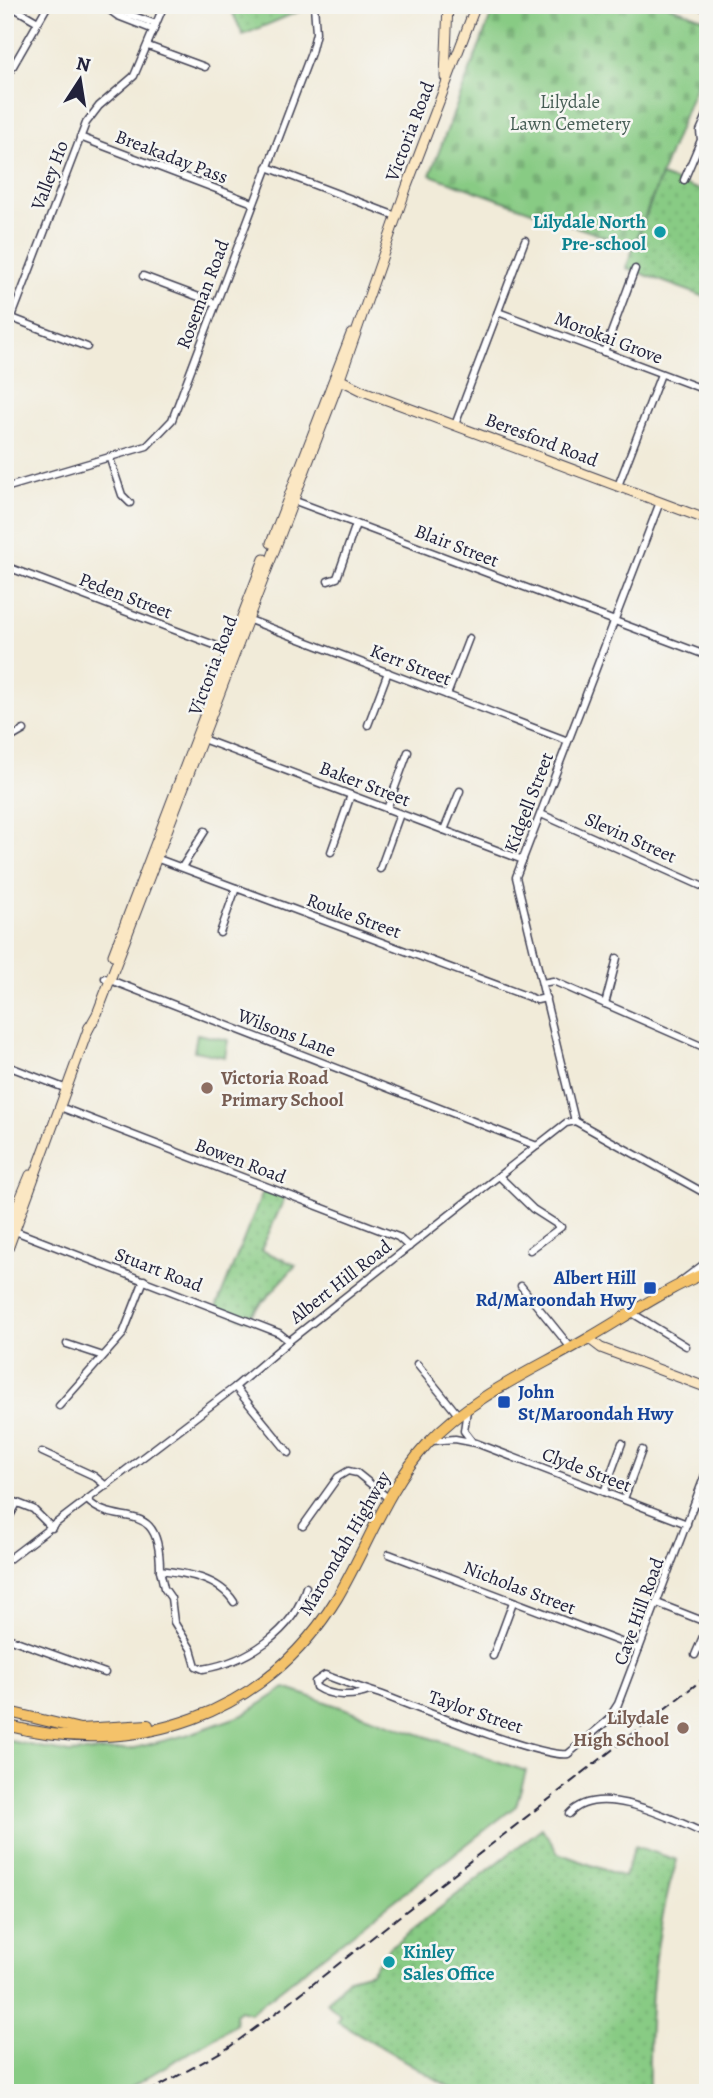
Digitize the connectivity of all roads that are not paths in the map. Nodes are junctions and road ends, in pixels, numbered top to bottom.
1 (9, 5) edge
2 (48, 5) edge
3 (104, 5) edge
4 (164, 5) edge
5 (314, 5) edge
6 (449, 5) edge
7 (476, 5) edge
8 (698, 5) edge
9 (708, 9) edge
10 (38, 22) junction
11 (155, 27) junction
12 (148, 46) junction
13 (205, 67) dead end
14 (5, 80) edge
15 (444, 89) junction
16 (708, 113) edge
17 (80, 137) junction
18 (701, 141) junction
19 (708, 145) edge
20 (267, 167) junction
21 (684, 180) dead end
22 (253, 203) junction
23 (396, 216) junction
24 (525, 240) dead end
25 (635, 269) dead end
26 (143, 276) dead end
27 (215, 303) junction
28 (498, 312) junction
29 (12, 318) junction
30 (5, 335) edge
31 (87, 347) dead end
32 (604, 352) junction
33 (661, 374) junction
34 (336, 380) junction
35 (708, 391) edge
36 (455, 425) junction
37 (110, 459) junction
38 (618, 486) junction
39 (5, 488) edge
40 (290, 499) junction
41 (660, 502) junction
42 (130, 503) dead end
43 (708, 520) edge
44 (356, 524) junction
45 (5, 566) edge
46 (328, 581) dead end
47 (245, 618) junction
48 (615, 621) junction
49 (468, 638) dead end
50 (232, 652) junction
51 (708, 656) edge
52 (388, 672) junction
53 (447, 695) junction
54 (368, 725) dead end
55 (24, 730) dead end
56 (200, 737) junction
57 (5, 741) edge
58 (568, 741) junction
59 (408, 752) dead end
60 (460, 791) dead end
61 (351, 795) junction
62 (387, 809) junction
63 (400, 814) junction
64 (541, 814) junction
65 (444, 830) junction
66 (205, 831) dead end
67 (331, 852) dead end
68 (154, 857) junction
69 (523, 860) junction
70 (182, 867) junction
71 (380, 869) dead end
72 (236, 888) junction
73 (708, 889) edge
74 (220, 933) dead end
75 (617, 958) dead end
76 (107, 979) junction
77 (542, 983) junction
78 (546, 998) junction
79 (605, 1004) junction
80 (708, 1049) edge
81 (5, 1066) edge
82 (67, 1089) junction
83 (60, 1107) junction
84 (575, 1121) junction
85 (537, 1146) junction
86 (499, 1176) junction
87 (708, 1195) edge
88 (10, 1226) edge
89 (5, 1235) edge
90 (409, 1247) junction
91 (530, 1250) dead end
92 (5, 1257) edge
93 (708, 1261) edge
94 (708, 1272) edge
95 (144, 1280) junction
96 (521, 1286) dead end
97 (673, 1288) junction
98 (632, 1313) junction
99 (588, 1338) junction
100 (289, 1341) junction
101 (67, 1344) dead end
102 (686, 1346) dead end
103 (571, 1348) junction
104 (103, 1356) junction
105 (417, 1364) dead end
106 (236, 1387) junction
107 (708, 1388) edge
108 (59, 1406) dead end
109 (463, 1413) junction
110 (430, 1441) junction
111 (476, 1443) junction
112 (622, 1443) dead end
113 (642, 1450) dead end
114 (41, 1451) dead end
115 (289, 1453) dead end
116 (708, 1467) edge
117 (106, 1486) junction
118 (604, 1492) junction
119 (388, 1497) junction
120 (5, 1498) edge
121 (624, 1499) junction
122 (87, 1500) junction
123 (17, 1503) junction
124 (695, 1503) junction
125 (708, 1507) edge
126 (687, 1524) junction
127 (5, 1525) edge
128 (303, 1526) dead end
129 (52, 1528) junction
130 (389, 1554) dead end
131 (5, 1562) edge
132 (160, 1570) junction
133 (306, 1587) dead end
134 (234, 1602) dead end
135 (513, 1602) junction
136 (657, 1603) junction
137 (708, 1624) edge
138 (5, 1637) edge
139 (639, 1649) junction
140 (695, 1655) dead end
141 (493, 1656) dead end
142 (105, 1673) dead end
143 (369, 1691) junction
144 (5, 1711) edge
145 (187, 1720) junction
146 (5, 1725) edge
147 (572, 1751) joint
148 (569, 1814) dead end
149 (708, 1835) edge

1 - 10 street
2 - 10 street
3 - 11 street
4 - 11 street, Valley Ho
5 - 20 street, Roseman Road
6 - 15 main road
7 - 15 main road, Victoria Road
8 - 9 street
10 - 14 street
11 - 12 street, Valley Ho
12 - 13 street
12 - 17 street, Valley Ho
15 - 23 main road, Victoria Road
16 - 18 street
17 - 22 street, Breakaday Pass
17 - 29 street, Valley Ho
18 - 19 street
18 - 21 street
20 - 22 street, Roseman Road
20 - 23 street
22 - 27 street, Roseman Road
23 - 34 main road, Victoria Road
24 - 28 street
25 - 32 street
26 - 27 street
27 - 37 street, Roseman Road
28 - 32 street, Morokai Grove
28 - 36 street
29 - 30 street, Valley Ho
29 - 31 street
32 - 33 street, Morokai Grove
33 - 35 street, Morokai Grove
33 - 38 street
34 - 36 main road, Beresford Road
34 - 40 main road, Victoria Road
36 - 38 main road, Beresford Road
37 - 39 street, Roseman Road
37 - 42 street
38 - 41 main road, Beresford Road
40 - 44 street, Blair Street
40 - 47 main road, Victoria Road
41 - 43 main road, Beresford Road
41 - 48 street, Kidgell Street
44 - 46 street
44 - 48 street, Blair Street
45 - 50 street, Peden Street
47 - 50 main road, Victoria Road
47 - 52 street, Kerr Street
48 - 51 street, Blair Street
48 - 58 street, Kidgell Street
49 - 53 street
50 - 56 main road, Victoria Road
52 - 53 street, Kerr Street
52 - 54 street
53 - 58 street, Kerr Street
55 - 57 street
56 - 61 street, Baker Street
56 - 68 main road, Victoria Road
58 - 64 street, Kidgell Street
59 - 62 street
60 - 65 street
61 - 62 street, Baker Street
61 - 67 street
62 - 63 street, Baker Street
63 - 65 street, Baker Street
63 - 71 street
64 - 69 street, Kidgell Street
64 - 73 street, Slevin Street
65 - 69 street, Baker Street
66 - 70 street
68 - 70 street, Rouke Street
68 - 76 main road, Victoria Road
69 - 77 street, Kidgell Street
70 - 72 street, Rouke Street
72 - 74 street
72 - 78 street, Rouke Street
75 - 79 street
76 - 82 main road, Victoria Road
76 - 85 street, Wilsons Lane
77 - 78 street, Kidgell Street
77 - 79 street
78 - 84 street, Kidgell Street
79 - 80 street
81 - 82 street
82 - 83 main road, Victoria Road
83 - 88 main road, Victoria Road
83 - 90 street, Bowen Road
84 - 85 street, Albert Hill Road
84 - 87 street
85 - 86 street, Albert Hill Road
86 - 90 street, Albert Hill Road
86 - 91 street
88 - 89 main road, Victoria Road
88 - 92 main road, Victoria Road
88 - 95 street, Stuart Road
90 - 100 street, Albert Hill Road
93 - 97 street
94 - 97 highway, Maroondah Highway
95 - 100 street, Stuart Road
95 - 104 street
96 - 103 street
97 - 98 highway, Maroondah Highway
98 - 99 highway, Maroondah Highway
98 - 102 street
99 - 103 highway, Maroondah Highway
99 - 107 main road
100 - 106 street, Albert Hill Road
101 - 104 street
103 - 109 highway, Maroondah Highway
104 - 108 street
105 - 109 street
106 - 115 street
106 - 117 street, Albert Hill Road
109 - 110 highway, Maroondah Highway
109 - 111 street
110 - 111 street, Clyde Street
110 - 119 highway, Maroondah Highway
111 - 118 street, Clyde Street
112 - 118 street
113 - 121 street
114 - 117 street
116 - 124 street, Cave Hill Road
117 - 122 street, Albert Hill Road
118 - 121 street, Clyde Street
119 - 128 street
119 - 145 highway, Maroondah Highway
120 - 123 street
121 - 126 street, Clyde Street
122 - 129 street, Albert Hill Road
122 - 132 street
123 - 127 street
123 - 129 street
124 - 125 street
124 - 126 street, Cave Hill Road
126 - 136 street, Cave Hill Road
129 - 131 street, Albert Hill Road
130 - 135 street, Nicholas Street
132 - 133 street
132 - 134 street
135 - 139 street, Nicholas Street
135 - 141 street
136 - 137 street
136 - 139 street, Cave Hill Road
137 - 140 street
138 - 142 street
139 - 147 street, Cave Hill Road
143 - 143 street, Taylor Street
143 - 147 street, Taylor Street
144 - 145 highway, Maroondah Highway
145 - 146 highway, Maroondah Highway
148 - 149 street

